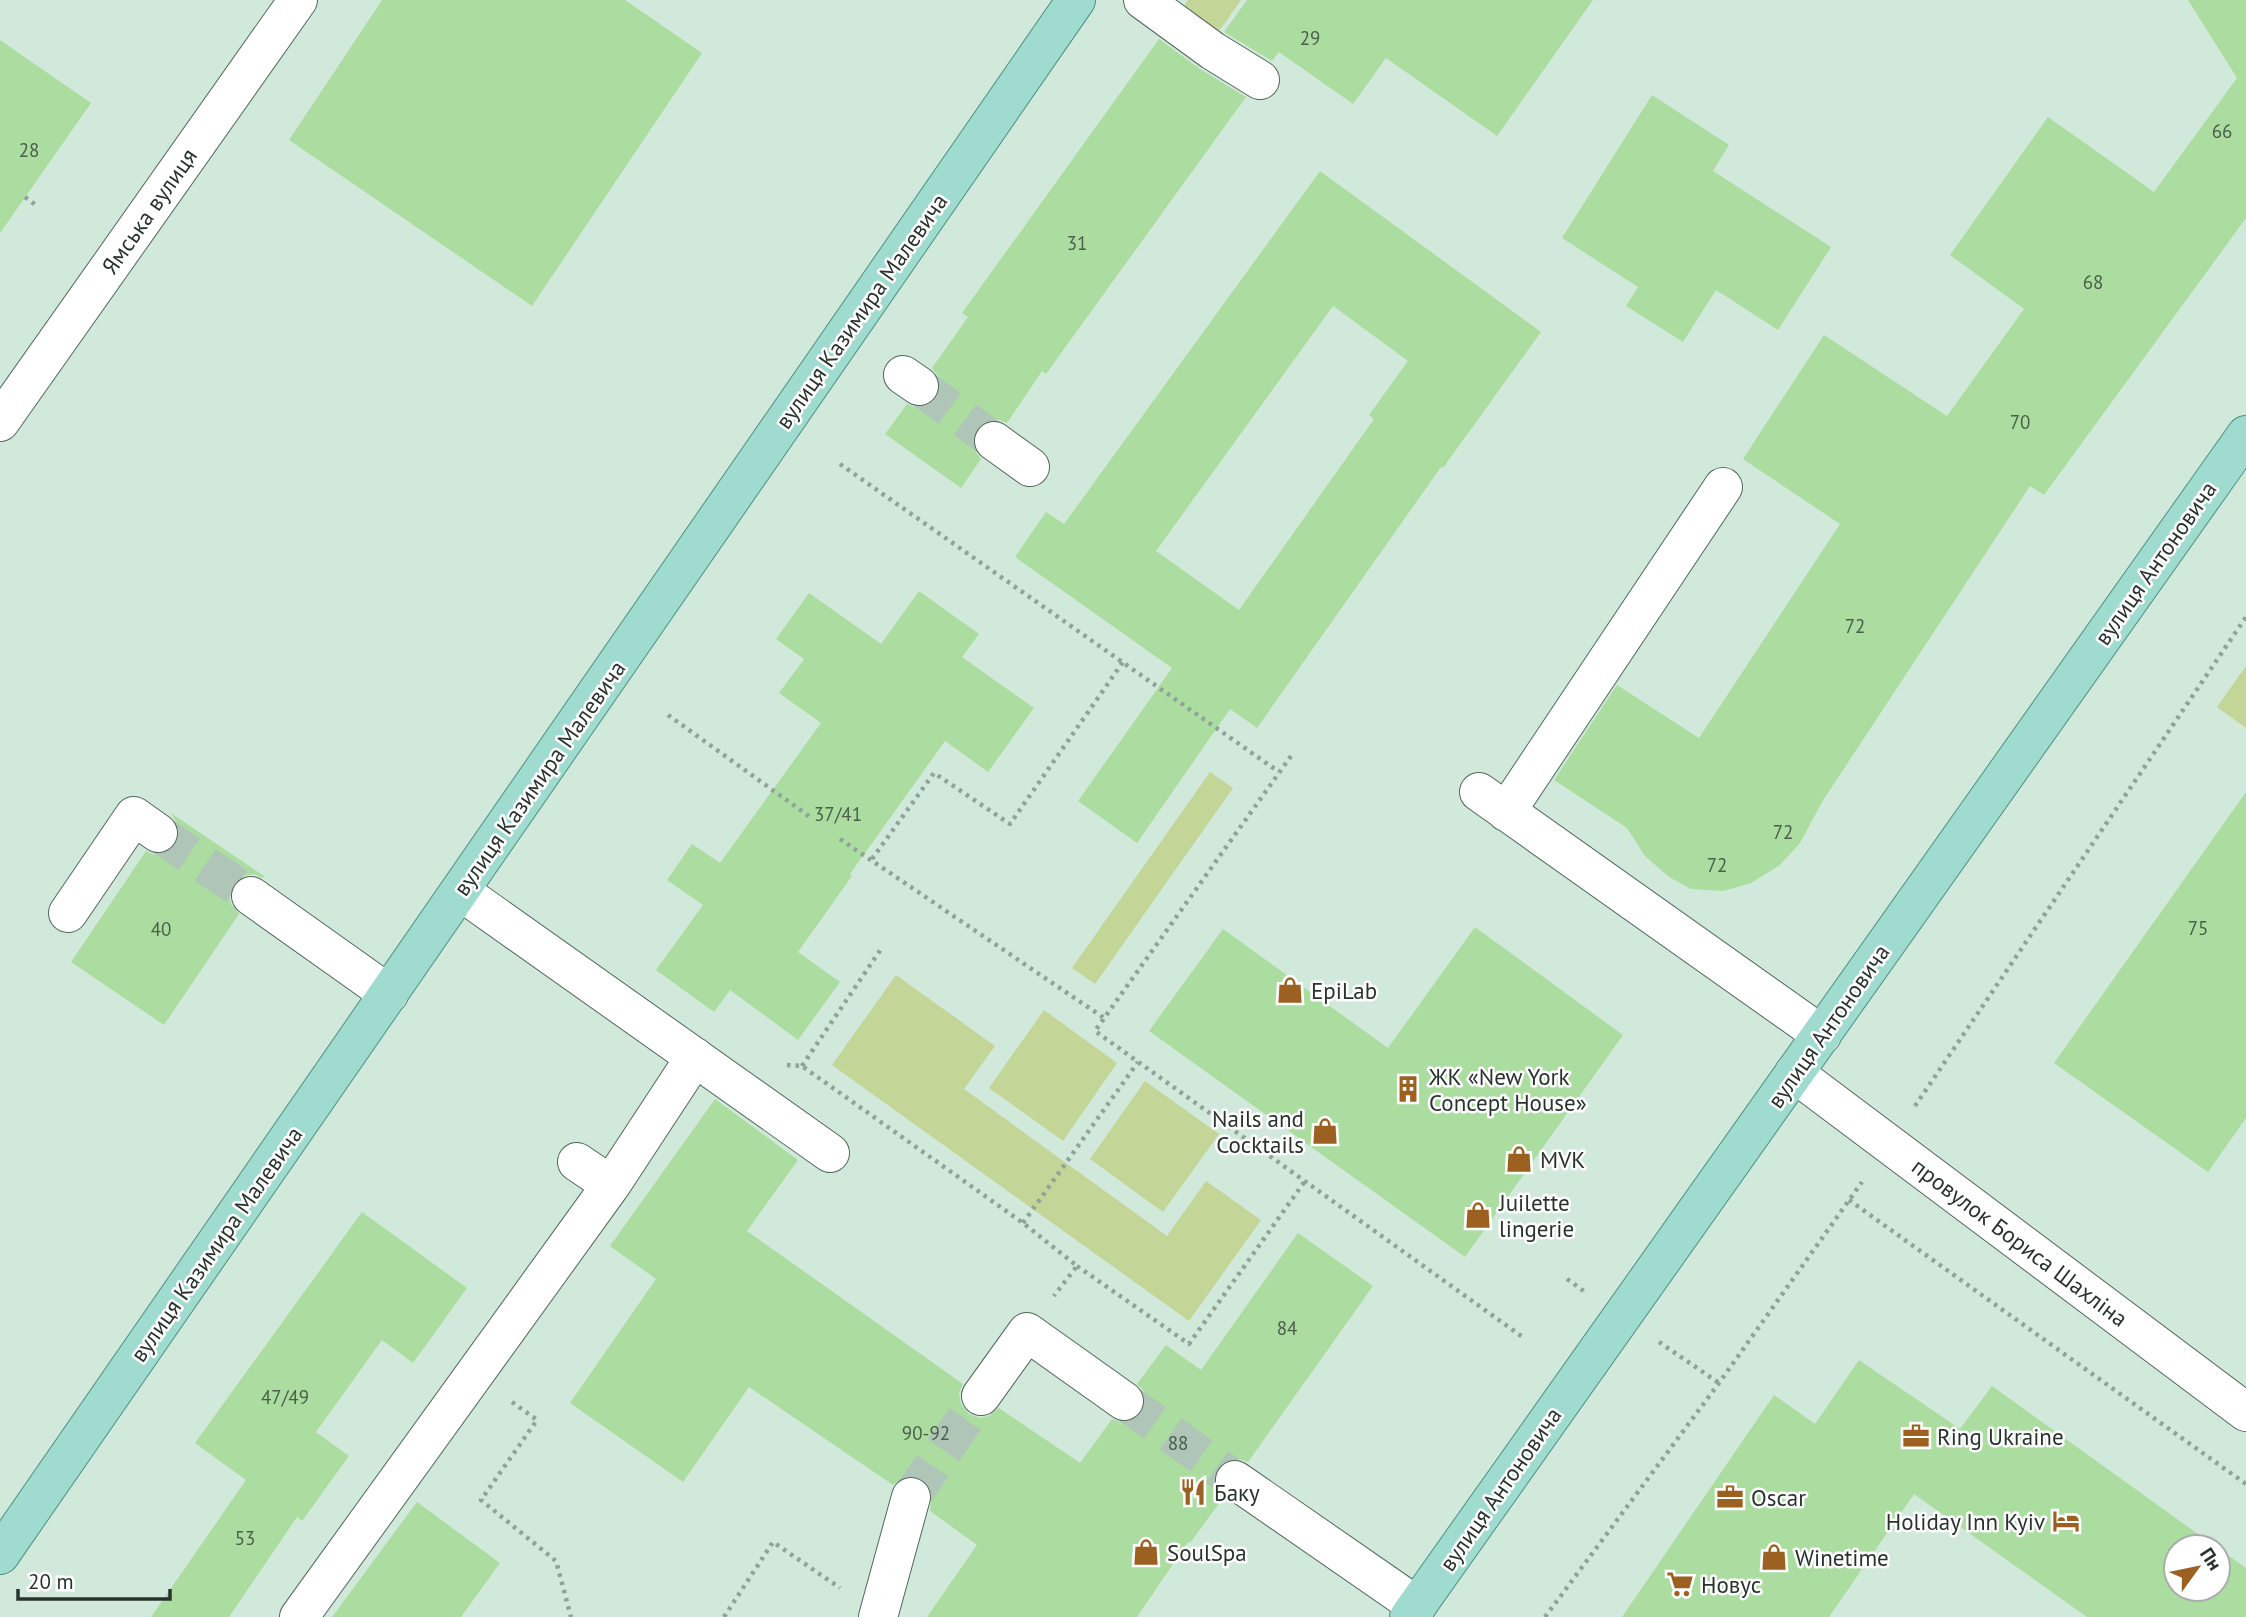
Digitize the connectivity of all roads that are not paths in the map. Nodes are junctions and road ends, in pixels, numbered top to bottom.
1 (298, 0) edge
2 (1076, 0) edge
3 (1143, 0) edge
4 (1260, 80) dead end
5 (0, 422) edge
6 (2246, 435) edge
7 (994, 441) tunnel mouth
8 (1030, 467) dead end
9 (1723, 487) dead end
10 (158, 833) tunnel mouth
11 (460, 891) junction
12 (251, 896) tunnel mouth
13 (68, 913) dead end
14 (389, 994) junction
15 (1822, 1035) junction
16 (695, 1057) junction
17 (1794, 1073) junction
18 (830, 1153) dead end
19 (577, 1162) dead end
20 (611, 1185) junction
21 (981, 1396) tunnel mouth
22 (1124, 1401) tunnel mouth
23 (2246, 1412) edge
24 (1235, 1480) tunnel mouth
25 (911, 1497) tunnel mouth
26 (0, 1555) edge
27 (865, 1606) edge
28 (1413, 1611) edge
29 (299, 1617) edge

1 - 5 street, Ямська вулиця
2 - 11 main road, вулиця Казимира Малевича
3 - 4 street
6 - 15 main road, вулиця Антоновича
7 - 8 street
9 - 15 street
10 - 13 street
11 - 14 main road, вулиця Казимира Малевича
11 - 16 street
12 - 14 street
14 - 26 main road, вулиця Казимира Малевича
15 - 17 main road, вулиця Антоновича
16 - 18 street
16 - 20 street
17 - 23 street, провулок Бориса Шахліна
17 - 28 main road, вулиця Антоновича
19 - 20 street
20 - 29 street
21 - 22 street
24 - 28 street
25 - 27 street

